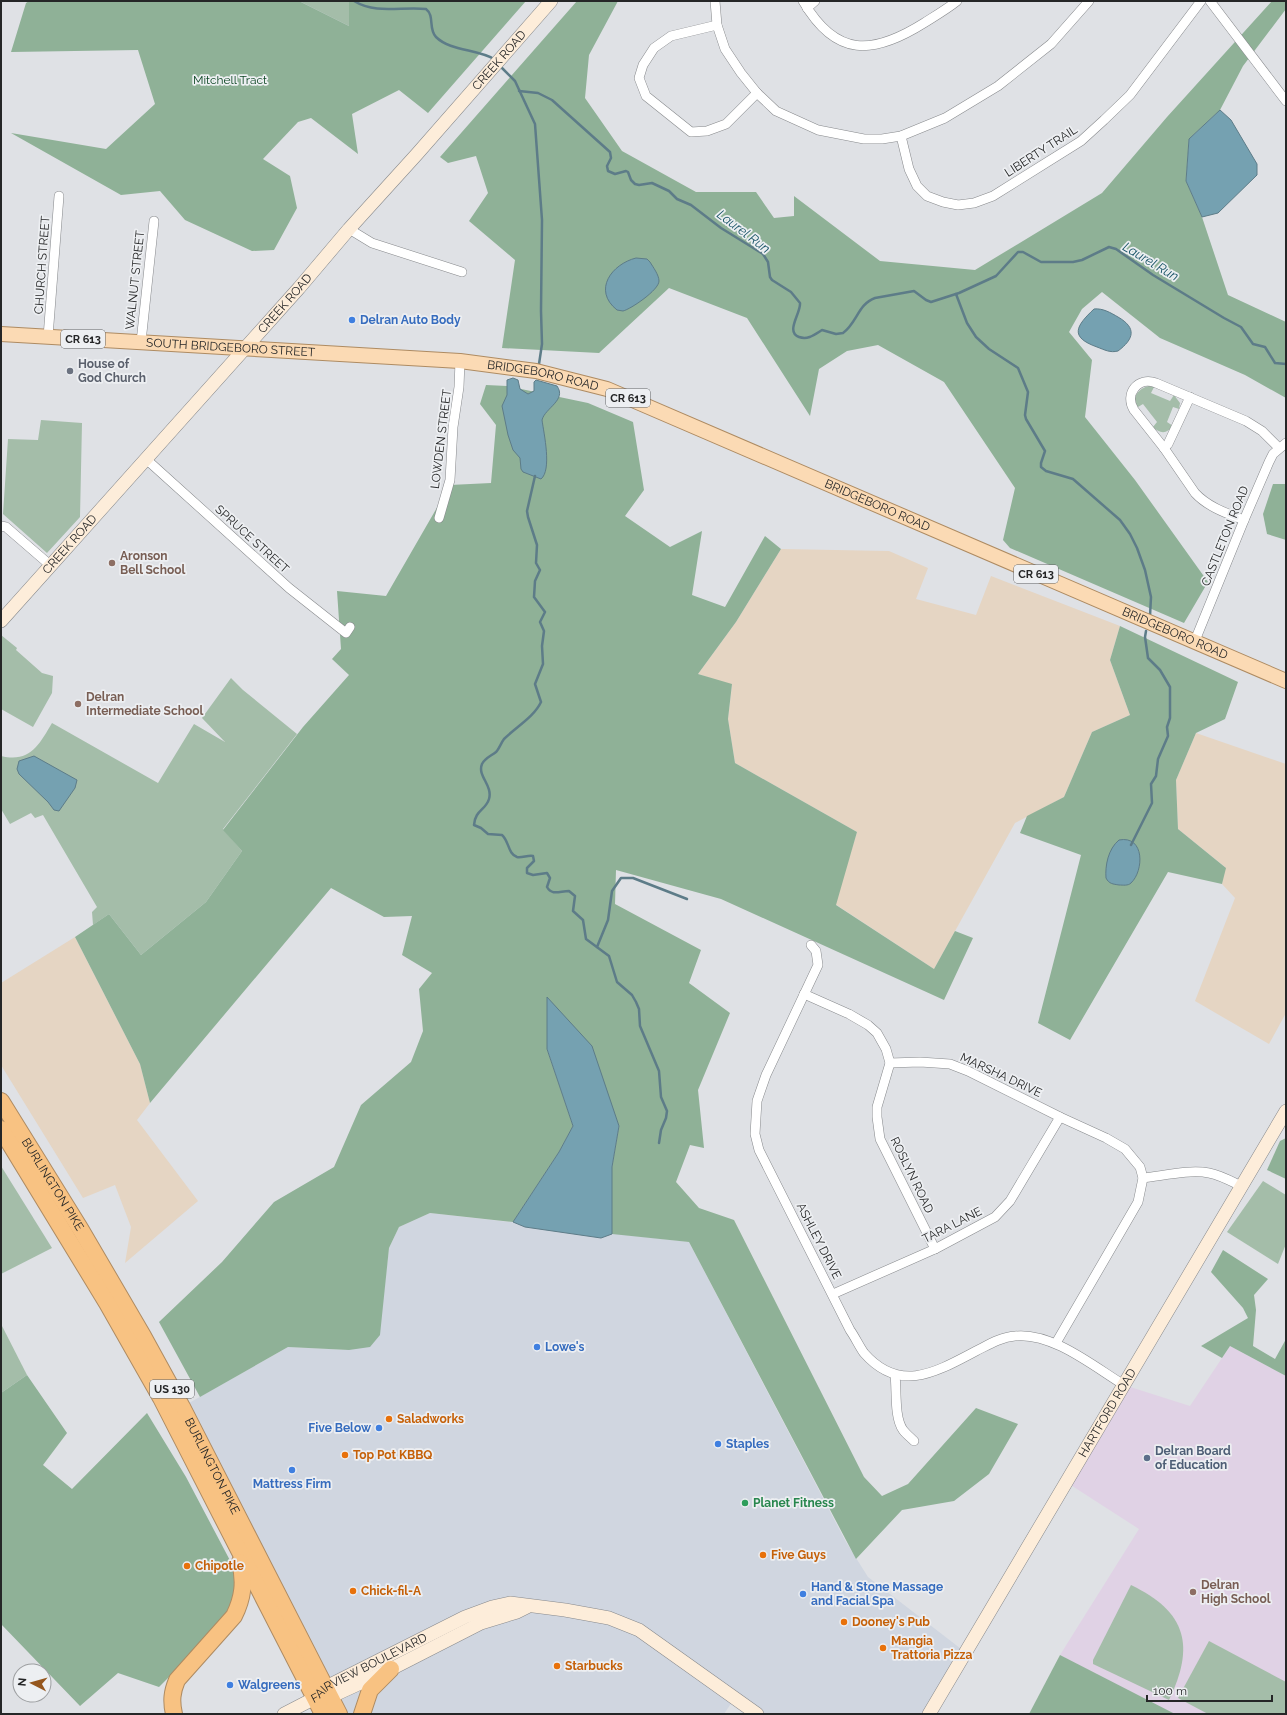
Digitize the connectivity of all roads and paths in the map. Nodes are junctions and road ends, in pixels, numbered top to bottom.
1 (551, 1) edge
2 (715, 1) edge
3 (815, 1) edge
4 (957, 1) edge
5 (1089, 1) edge
6 (1201, 1) edge
7 (1210, 1) edge
8 (805, 5) edge
9 (717, 25) junction
10 (1284, 91) edge
11 (757, 93) junction
12 (1286, 101) edge
13 (901, 136) junction
14 (59, 196) dead end
15 (154, 221) dead end
16 (349, 229) junction
17 (462, 272) dead end
18 (1, 334) edge
19 (48, 336) junction
20 (141, 342) junction
21 (244, 348) junction
22 (460, 361) junction
23 (1190, 397) junction
24 (1283, 445) edge
25 (1164, 448) junction
26 (146, 458) junction
27 (439, 518) dead end
28 (1244, 520) junction
29 (1, 526) edge
30 (50, 565) junction
31 (1, 621) edge
32 (348, 630) dead end
33 (1194, 643) junction
34 (1286, 681) edge
35 (811, 945) dead end
36 (804, 994) junction
37 (890, 1063) junction
38 (1, 1101) edge
39 (1286, 1111) edge
40 (1060, 1116) junction
41 (1, 1129) edge
42 (1143, 1178) junction
43 (1241, 1186) junction
44 (935, 1249) junction
45 (833, 1294) junction
46 (1056, 1343) junction
47 (895, 1375) junction
48 (1124, 1385) junction
49 (914, 1441) dead end
50 (236, 1543) junction
51 (528, 1606) junction
52 (391, 1670) junction
53 (324, 1694) junction
54 (174, 1714) edge
55 (284, 1714) edge
56 (323, 1714) edge
57 (339, 1714) edge
58 (362, 1714) edge
59 (757, 1714) edge
60 (929, 1714) edge

1 - 16 main road, CREEK ROAD
2 - 9 street
3 - 8 street
4 - 8 street
5 - 13 street
6 - 13 street, LIBERTY TRAIL
7 - 10 street
9 - 11 street
9 - 11 street
10 - 12 street
11 - 13 street
14 - 19 street, CHURCH STREET
15 - 20 street, WALNUT STREET
16 - 17 street
16 - 21 main road, CREEK ROAD
18 - 19 main road, SOUTH BRIDGEBORO STREET / CR 613
19 - 20 main road, SOUTH BRIDGEBORO STREET / CR 613
20 - 21 main road, SOUTH BRIDGEBORO STREET / CR 613
21 - 22 main road, SOUTH BRIDGEBORO STREET / CR 613
21 - 26 main road, CREEK ROAD
22 - 27 street, LOWDEN STREET
22 - 33 main road, BRIDGEBORO ROAD / CR 613
23 - 24 street
23 - 25 street
23 - 25 street
24 - 28 street, CASTLETON ROAD
25 - 28 street
26 - 30 main road, CREEK ROAD
26 - 32 street, SPRUCE STREET
28 - 33 street, CASTLETON ROAD
29 - 30 street
30 - 31 main road, CREEK ROAD
33 - 34 main road, BRIDGEBORO ROAD / CR 613
35 - 36 street, ASHLEY DRIVE
36 - 37 street
36 - 45 street, ASHLEY DRIVE
37 - 40 street, MARSHA DRIVE
37 - 44 street, ROSLYN ROAD
38 - 53 highway, BURLINGTON PIKE / US 130
39 - 43 main road, HARTFORD ROAD
40 - 42 street, MARSHA DRIVE
40 - 44 street, TARA LANE
41 - 50 highway, BURLINGTON PIKE / US 130
42 - 43 street
42 - 46 street
43 - 48 main road, HARTFORD ROAD
44 - 45 street, TARA LANE
45 - 47 street, ASHLEY DRIVE
46 - 47 street, ASHLEY DRIVE
46 - 48 street, ASHLEY DRIVE
47 - 49 street
48 - 60 main road, HARTFORD ROAD
50 - 53 highway, BURLINGTON PIKE / US 130
50 - 54 highway
51 - 52 main road, FAIRVIEW BOULEVARD
51 - 53 main road, FAIRVIEW BOULEVARD
51 - 59 main road, FAIRVIEW BOULEVARD
52 - 53 main road, FAIRVIEW BOULEVARD
52 - 58 highway
53 - 55 main road
53 - 56 highway, BURLINGTON PIKE / US 130
53 - 57 highway, BURLINGTON PIKE / US 130

